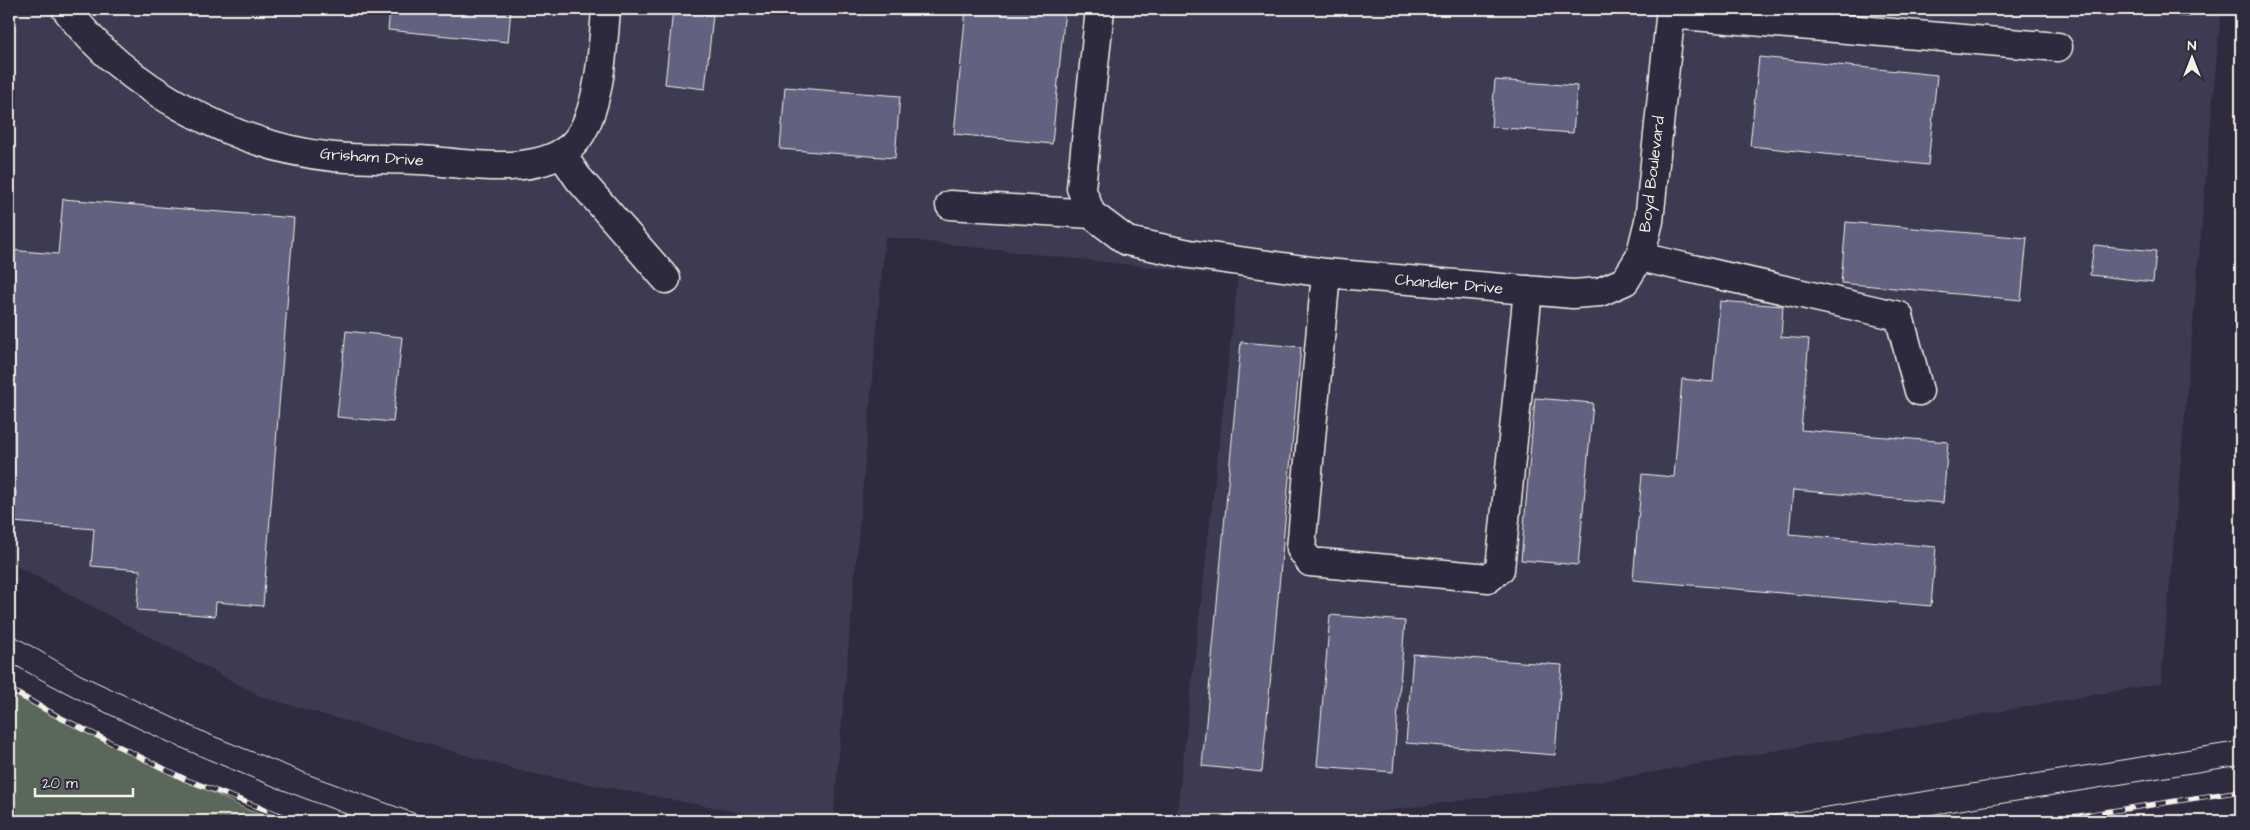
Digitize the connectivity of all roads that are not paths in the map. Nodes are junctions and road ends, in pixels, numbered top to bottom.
1 (66, 9) edge
2 (606, 9) edge
3 (1100, 9) edge
4 (1670, 11) edge
5 (2058, 47) dead end
6 (561, 153) junction
7 (950, 205) dead end
8 (1091, 214) junction
9 (1640, 257) junction
10 (1326, 272) junction
11 (666, 279) dead end
12 (1528, 290) junction
13 (1573, 294) joint
14 (1919, 391) dead end

1 - 6 street, Grisham Drive
2 - 6 street, Grisham Drive
3 - 8 street
4 - 5 street
4 - 9 street, Boyd Boulevard
6 - 11 street
7 - 8 street
8 - 10 street, Chandler Drive
9 - 13 street, Boyd Boulevard
9 - 14 street
10 - 12 street, Chandler Drive
10 - 12 street
12 - 13 street, Chandler Drive

